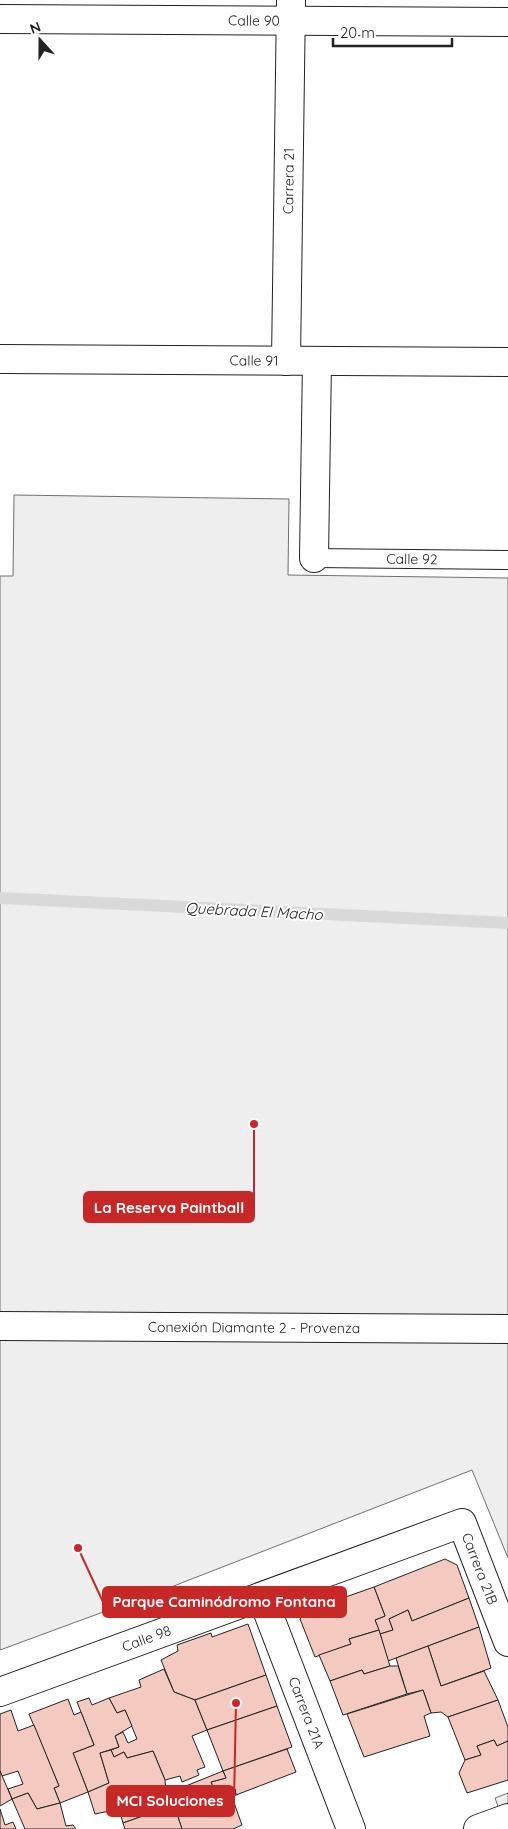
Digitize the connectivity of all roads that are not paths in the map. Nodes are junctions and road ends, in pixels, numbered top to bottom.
1 (290, 10) edge
2 (0, 19) edge
3 (508, 22) edge
4 (0, 359) edge
5 (286, 361) junction
6 (317, 361) junction
7 (508, 362) edge
8 (314, 558) joint
9 (508, 560) edge
10 (0, 1326) edge
11 (508, 1329) edge
12 (462, 1523) joint
13 (262, 1596) junction
14 (508, 1642) edge
15 (0, 1692) edge
16 (508, 1818) edge
17 (352, 1829) edge
18 (478, 1829) edge

1 - 2 street, Calle 90
1 - 3 street, Calle 90
1 - 5 street, Carrera 21
4 - 5 street, Calle 91
5 - 6 street, Calle 91
6 - 7 street, Calle 91
6 - 8 street
8 - 9 lane, Calle 92
10 - 11 street, Conexión Diamante 2 - Provenza
12 - 13 street, Calle 98
12 - 14 street, Carrera 21B
13 - 15 street, Calle 98
13 - 17 street, Carrera 21A
16 - 18 street

